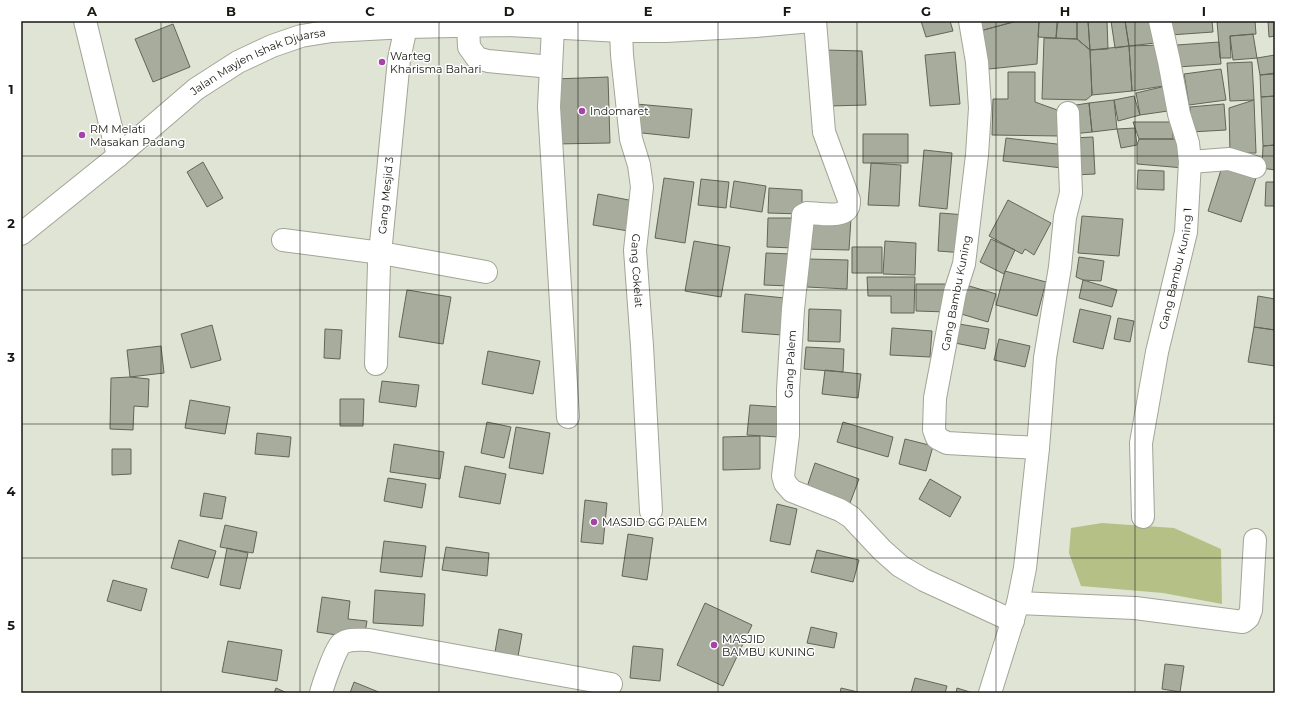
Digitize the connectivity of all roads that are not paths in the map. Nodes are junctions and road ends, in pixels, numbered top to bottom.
1 (85, 21) edge
2 (812, 21) edge
3 (815, 21) edge
4 (970, 21) edge
5 (1160, 21) edge
6 (364, 25) edge
7 (412, 25) edge
8 (591, 25) edge
9 (468, 26) junction
10 (666, 26) edge
11 (553, 28) junction
12 (621, 31) junction
13 (551, 67) junction
14 (1068, 113) dead end
15 (118, 156) junction
16 (1190, 162) junction
17 (1255, 167) dead end
18 (21, 234) edge
19 (284, 240) dead end
20 (381, 253) junction
21 (486, 272) dead end
22 (376, 364) dead end
23 (568, 417) dead end
24 (1038, 448) junction
25 (651, 511) dead end
26 (1143, 517) dead end
27 (1255, 540) dead end
28 (1016, 612) junction
29 (611, 684) dead end
30 (321, 693) edge
31 (990, 693) edge

1 - 15 street
2 - 10 street, Jalan Mayjen Ishak Djuarsa
3 - 28 street, Gang Palem
4 - 24 street, Gang Bambu Kuning
5 - 16 street, Gang Bambu Kuning 1
6 - 7 street, Jalan Mayjen Ishak Djuarsa
6 - 15 street, Jalan Mayjen Ishak Djuarsa
7 - 9 street, Jalan Mayjen Ishak Djuarsa
7 - 20 street, Gang Mesjid 3
8 - 11 street, Jalan Mayjen Ishak Djuarsa
8 - 12 street, Jalan Mayjen Ishak Djuarsa
9 - 11 street, Jalan Mayjen Ishak Djuarsa
9 - 13 street
10 - 12 street, Jalan Mayjen Ishak Djuarsa
11 - 13 street
12 - 25 street, Gang Cokelat
13 - 23 street
14 - 24 street
15 - 18 street, Jalan Mayjen Ishak Djuarsa
16 - 17 street
16 - 26 street, Gang Bambu Kuning 1
19 - 20 street
20 - 21 street
20 - 22 street, Gang Mesjid 3
24 - 28 street
27 - 28 street
28 - 31 street
29 - 30 street

